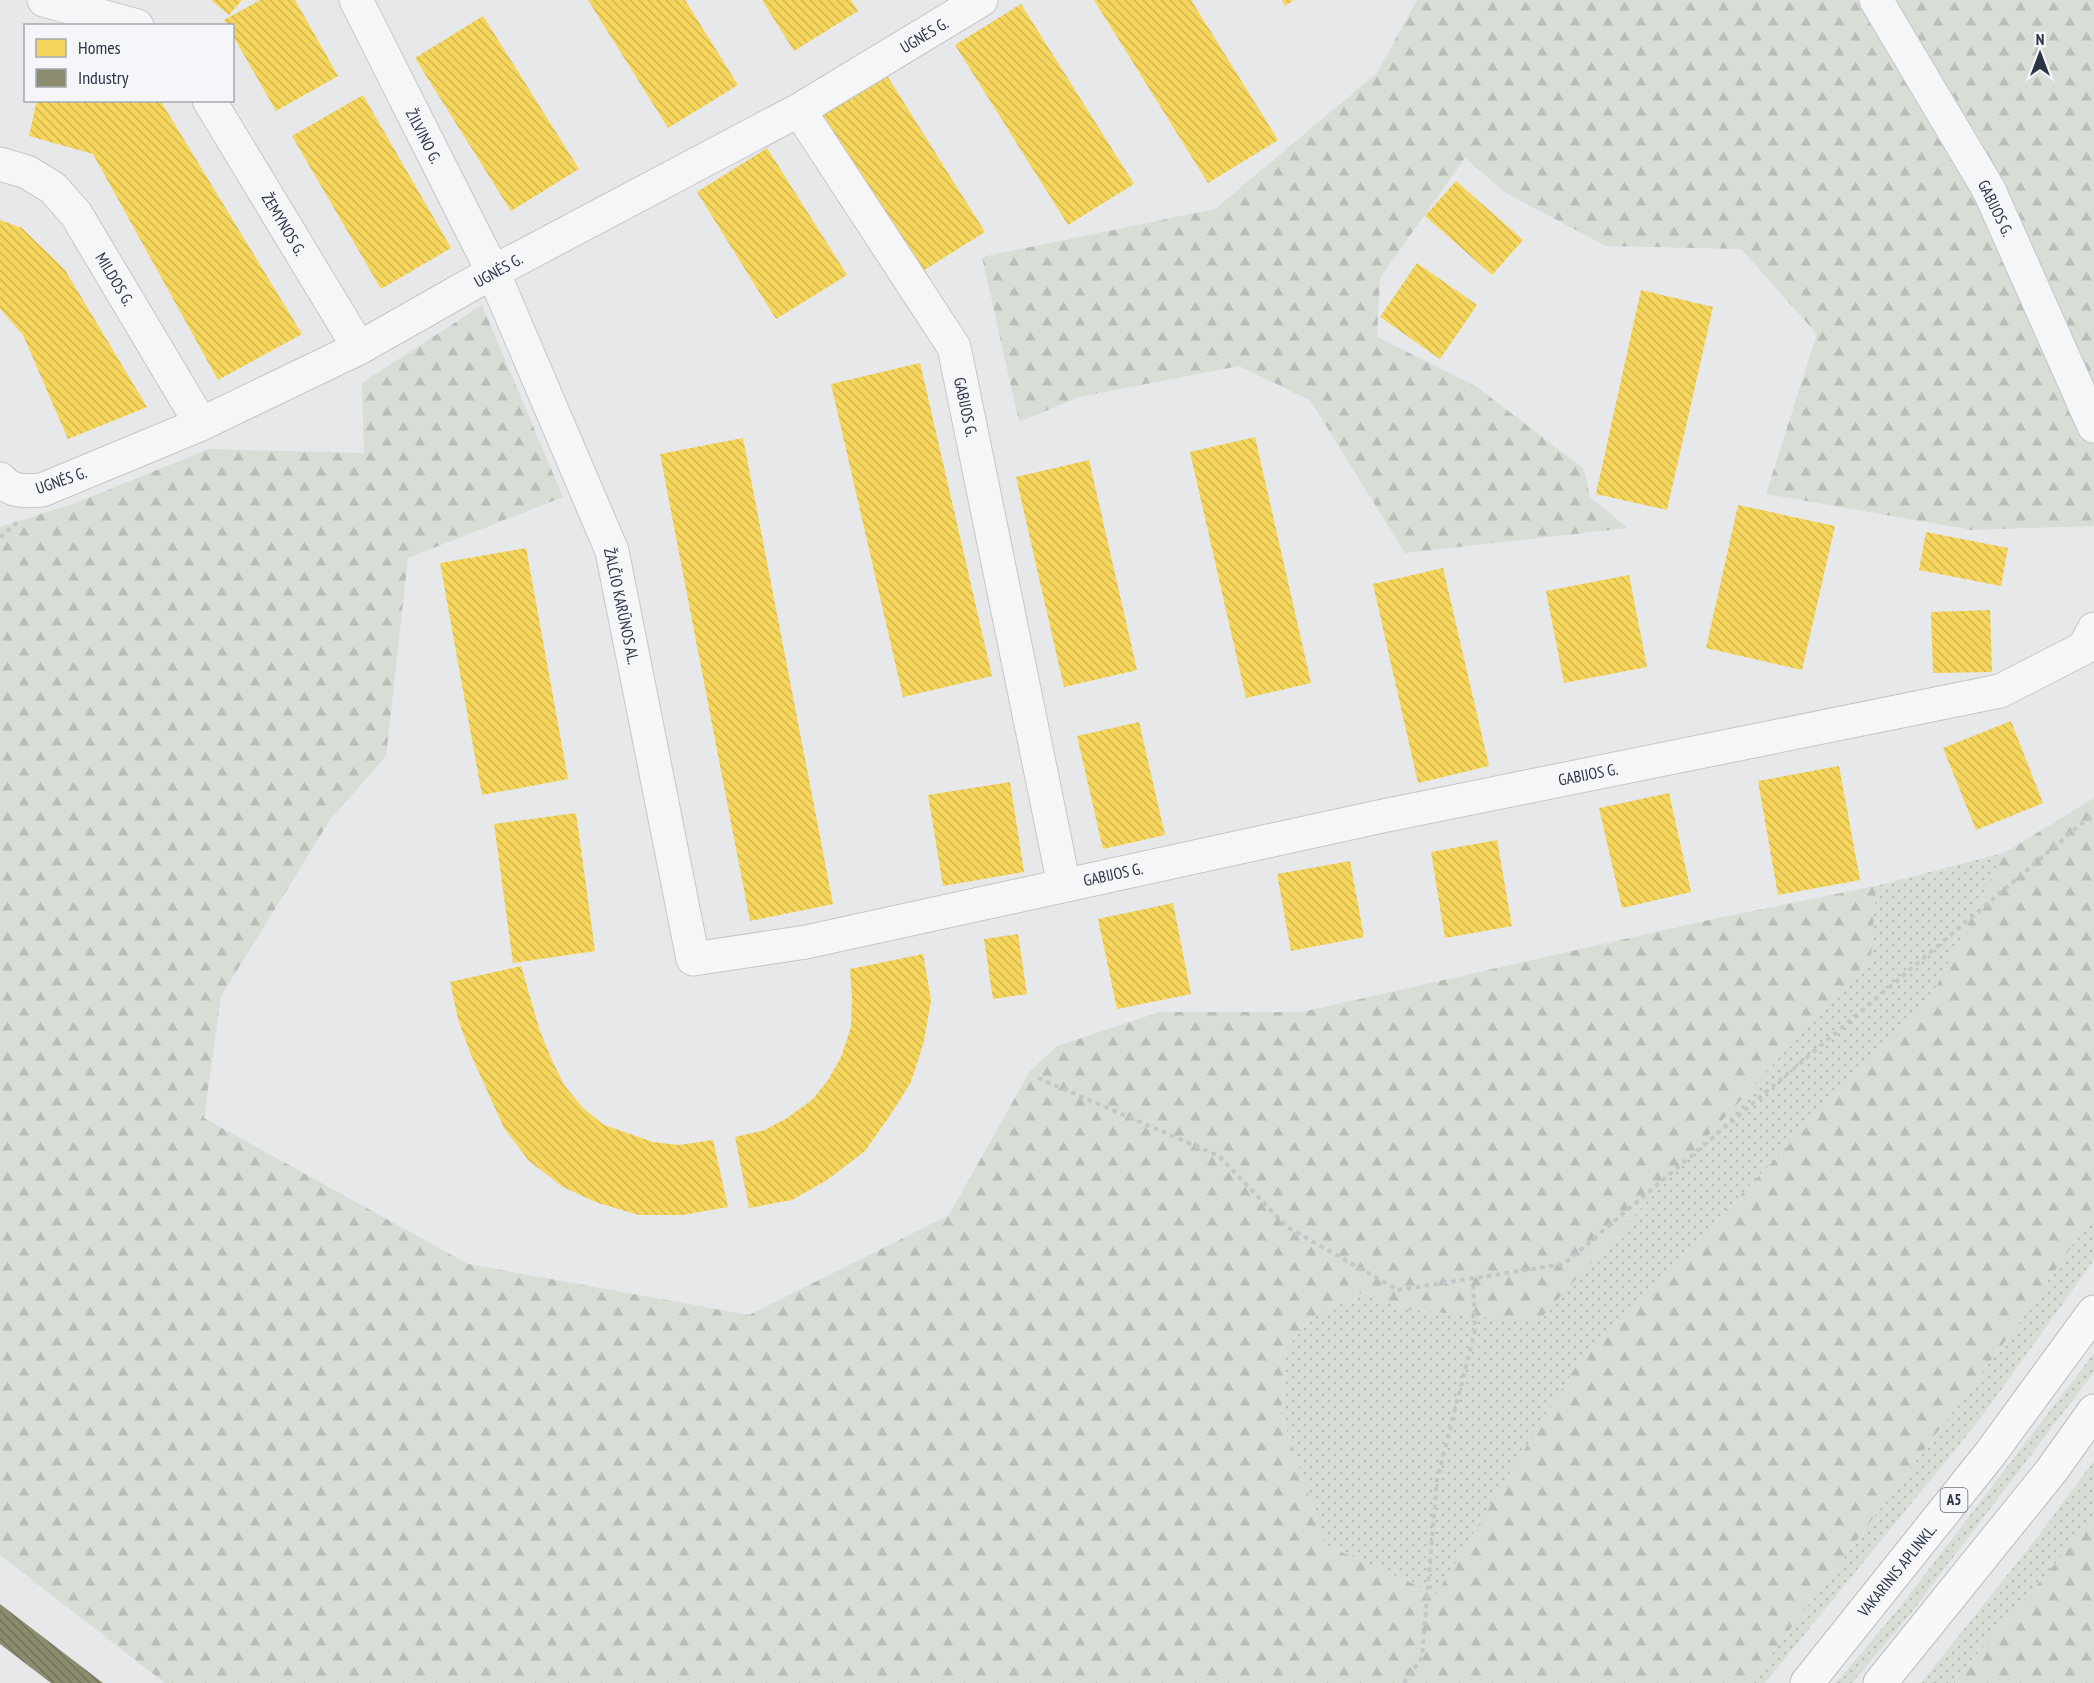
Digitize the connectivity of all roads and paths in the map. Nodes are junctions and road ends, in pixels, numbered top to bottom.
1 (44, 0) edge
2 (356, 0) edge
3 (981, 0) edge
4 (1876, 0) edge
5 (130, 24) edge
6 (210, 102) edge
7 (799, 110) junction
8 (0, 164) edge
9 (493, 272) junction
10 (359, 348) junction
11 (201, 424) junction
12 (2094, 426) edge
13 (0, 480) edge
14 (2094, 629) edge
15 (2094, 813) edge
16 (1064, 885) junction
17 (693, 959) joint
18 (1038, 1078) dead end
19 (1473, 1278) junction
20 (2094, 1312) edge
21 (2094, 1411) edge
22 (1404, 1683) edge
23 (1807, 1683) edge
24 (1880, 1683) edge

1 - 5 street
2 - 9 street, ŽILVINO G.
3 - 7 street, UGNĖS G.
4 - 12 street, GABIJOS G.
6 - 10 street, ŽEMYNOS G.
7 - 9 street, UGNĖS G.
7 - 16 street, GABIJOS G.
8 - 11 street, MILDOS G.
9 - 10 street, UGNĖS G.
9 - 17 street, ŽALČIO KARŪNOS AL.
10 - 11 street, UGNĖS G.
11 - 13 street, UGNĖS G.
14 - 16 street, GABIJOS G.
15 - 19 path
16 - 17 street, GABIJOS G.
18 - 19 path
19 - 22 path
20 - 23 highway, VAKARINIS APLINKL. / A5
21 - 24 highway

